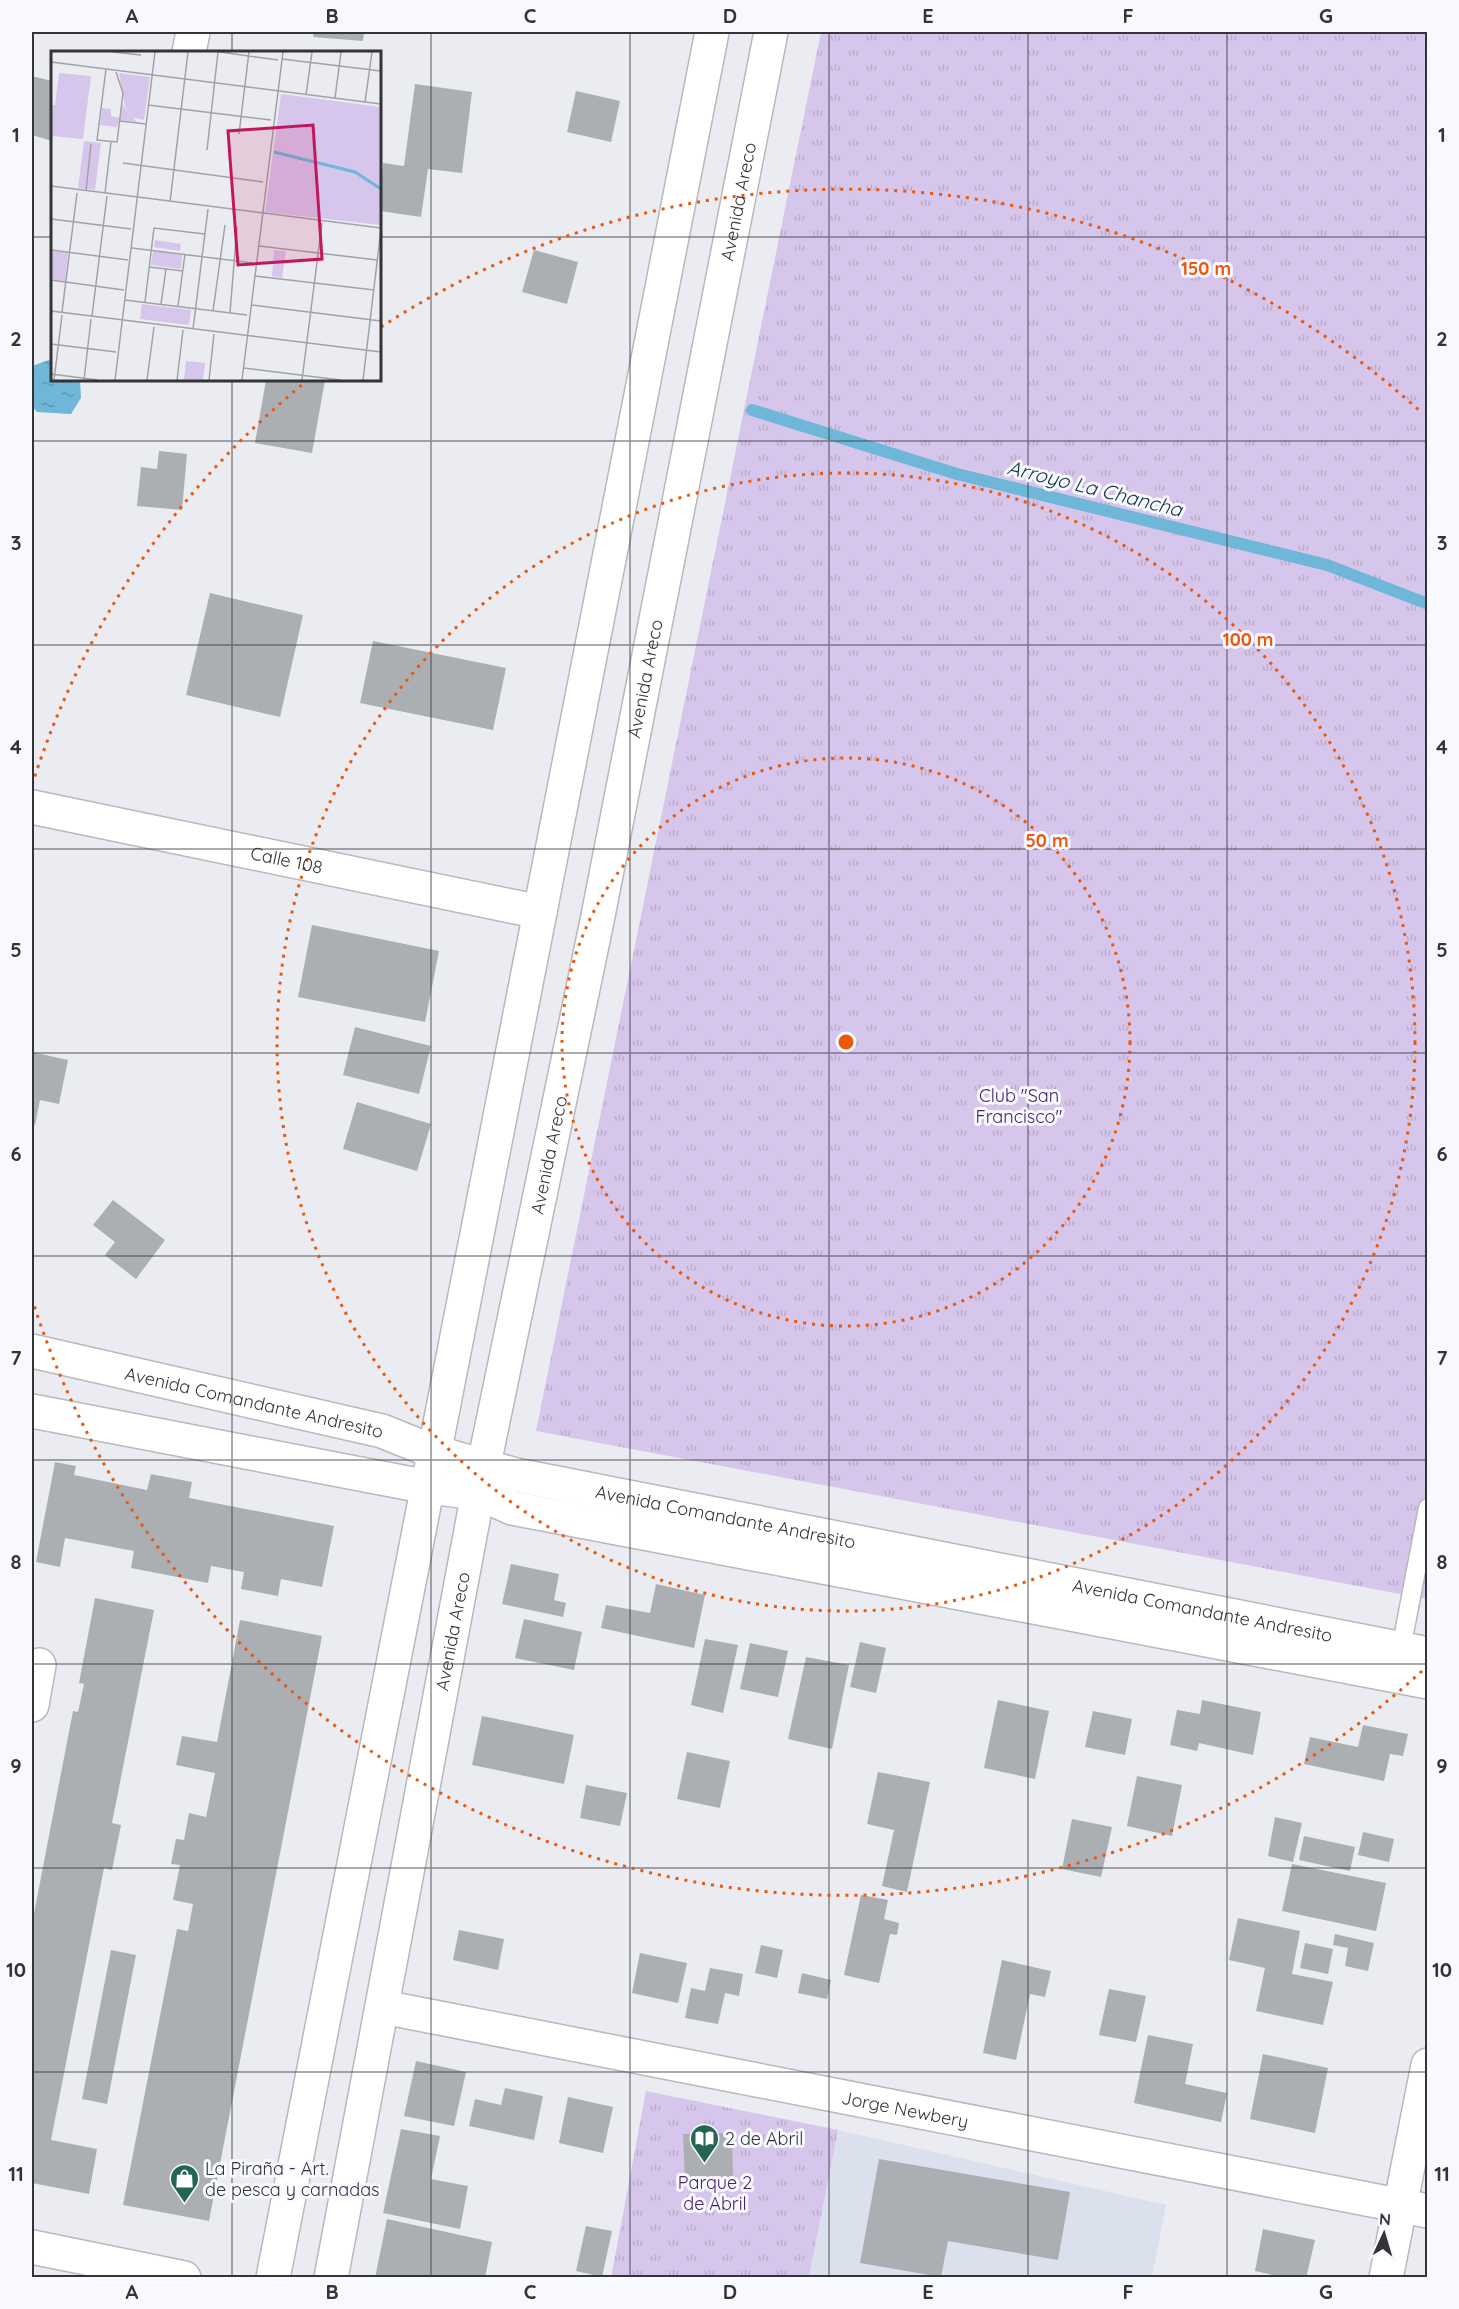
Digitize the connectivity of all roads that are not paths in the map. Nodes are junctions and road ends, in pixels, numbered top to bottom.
1 (193, 32) edge
2 (712, 32) edge
3 (771, 32) edge
4 (189, 51) edge
5 (32, 807) edge
6 (540, 912) junction
7 (32, 1351) edge
8 (32, 1411) edge
9 (434, 1452) junction
10 (481, 1480) junction
11 (428, 1487) junction
12 (1428, 1508) edge
13 (1414, 1651) edge
14 (39, 1665) dead end
15 (1428, 1682) edge
16 (32, 1705) edge
17 (382, 2007) junction
18 (1428, 2065) edge
19 (1413, 2209) edge
20 (32, 2247) edge
21 (184, 2277) edge
22 (273, 2277) edge
23 (332, 2277) edge
24 (1386, 2277) edge

1 - 4 main road
2 - 6 main road
3 - 10 main road, Avenida Areco
5 - 6 main road, Calle 108
6 - 9 main road
7 - 9 main road, Avenida Comandante Andresito
8 - 11 main road, Avenida Comandante Andresito
9 - 10 main road, Avenida Comandante Andresito
9 - 11 main road
10 - 11 main road, Avenida Comandante Andresito
10 - 13 main road, Avenida Comandante Andresito
10 - 15 main road, Avenida Comandante Andresito
10 - 17 main road, Avenida Areco
11 - 22 main road
12 - 13 lane
14 - 16 main road
17 - 19 main road, Jorge Newbery
17 - 23 main road, Avenida Areco
18 - 19 main road
19 - 24 main road
20 - 21 main road

